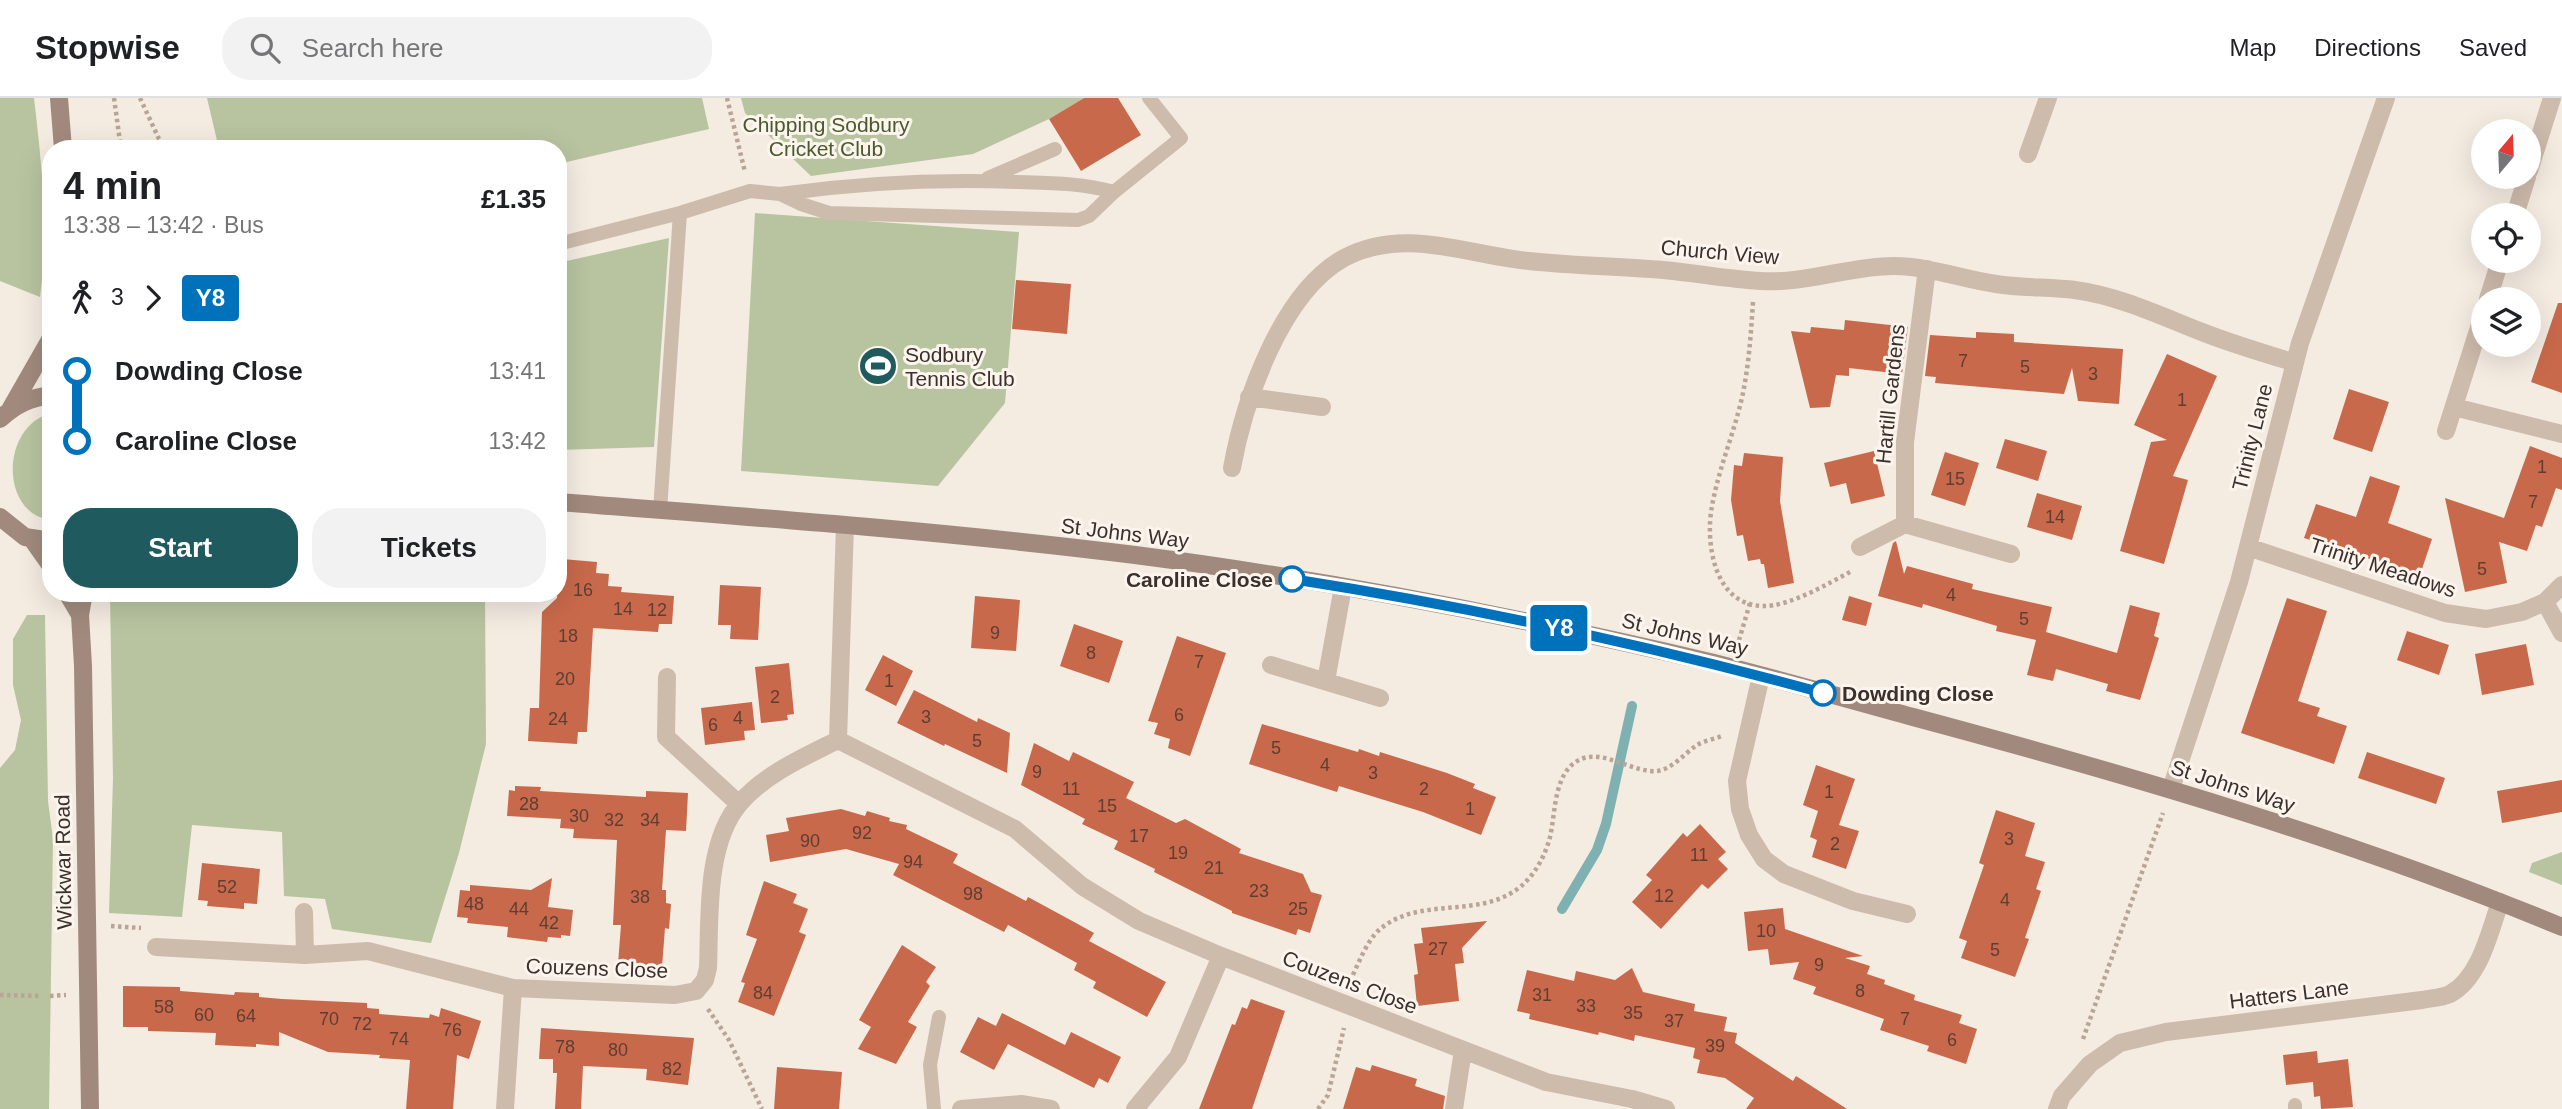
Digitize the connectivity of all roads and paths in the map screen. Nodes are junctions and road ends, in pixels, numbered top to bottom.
1 (59, 98) edge
2 (114, 98) edge
3 (140, 98) edge
4 (727, 98) edge
5 (1149, 98) edge
6 (2048, 98) edge
7 (2386, 98) edge
8 (2552, 98) edge
9 (2541, 133) edge
10 (62, 140) edge
11 (120, 140) edge
12 (160, 140) edge
13 (1055, 149) dead end
14 (2028, 154) dead end
15 (984, 180) junction
16 (750, 191) junction
17 (1114, 192) junction
18 (780, 194) junction
19 (680, 213) junction
20 (567, 242) edge
21 (1927, 269) junction
22 (1755, 281) junction
23 (2471, 352) edge
24 (42, 353) edge
25 (2295, 363) junction
26 (42, 396) edge
27 (1249, 397) junction
28 (1322, 407) dead end
29 (2454, 407) junction
30 (6, 413) edge
31 (2446, 431) dead end
32 (2562, 434) edge
33 (1232, 468) dead end
34 (567, 503) edge
35 (660, 511) junction
36 (1, 520) edge
37 (1905, 524) junction
38 (845, 525) junction
39 (32, 539) junction
40 (42, 540) edge
41 (1860, 547) joint
42 (2248, 547) junction
43 (42, 553) edge
44 (2011, 554) dead end
45 (2562, 584) edge
46 (1343, 587) junction
47 (72, 602) edge
48 (82, 602) edge
49 (2545, 602) junction
50 (1750, 603) junction
51 (80, 615) junction
52 (2562, 632) edge
53 (1737, 648) dead end
54 (1272, 665) dead end
55 (1761, 676) junction
56 (667, 677) dead end
57 (1326, 681) junction
58 (1380, 698) dead end
59 (1724, 736) dead end
60 (838, 740) junction
61 (2171, 789) junction
62 (738, 804) junction
63 (2500, 902) junction
64 (304, 912) dead end
65 (1907, 914) dead end
66 (86, 923) junction
67 (2562, 927) edge
68 (156, 947) joint
69 (305, 955) junction
70 (1221, 956) junction
71 (513, 988) junction
72 (696, 991) junction
73 (0, 995) edge
74 (42, 996) dead end
75 (1341, 1002) junction
76 (939, 1017) dead end
77 (2080, 1045) dead end
78 (1463, 1051) junction
79 (90, 1109) edge
80 (505, 1109) edge
81 (762, 1109) edge
82 (934, 1109) edge
83 (961, 1109) edge
84 (1051, 1109) edge
85 (1135, 1109) edge
86 (1318, 1109) edge
87 (1454, 1109) edge
88 (1666, 1109) edge
89 (2057, 1109) edge

1 - 10 street
2 - 11 path
3 - 12 path
4 - 16 path
5 - 17 lane
6 - 14 street
7 - 25 street, Trinity Lane
8 - 9 street
13 - 15 lane
15 - 17 lane
15 - 18 lane
16 - 18 lane
16 - 19 lane
17 - 18 lane
19 - 20 lane
19 - 35 lane
21 - 22 street, Church View
21 - 25 street, Church View
21 - 37 street, Hartill Gardens
22 - 27 street, Church View
22 - 50 path
23 - 29 street
24 - 30 street
25 - 42 street, Trinity Lane
26 - 30 street
27 - 28 street
27 - 33 street, Church View
29 - 31 street
29 - 32 street
34 - 35 street, St Johns Way
35 - 38 street, St Johns Way
36 - 39 street
37 - 41 street
37 - 44 street
38 - 46 street, St Johns Way
38 - 60 street
39 - 40 street
39 - 43 street
41 - 50 path
42 - 49 street, Trinity Meadows
42 - 61 street, Trinity Lane
45 - 49 street, Trinity Meadows
46 - 55 street, St Johns Way
46 - 57 street
47 - 51 street, Wickwar Road
48 - 51 street, Wickwar Road
49 - 52 street
50 - 53 path
51 - 66 street, Wickwar Road
54 - 57 street
55 - 61 street, St Johns Way
55 - 65 street
56 - 62 street
57 - 58 street
59 - 75 path
60 - 62 street, Couzens Close
60 - 70 street, Couzens Close
61 - 63 street, St Johns Way
61 - 77 path
62 - 72 street, Couzens Close
63 - 67 street, St Johns Way
63 - 89 street, Hatters Lane
64 - 69 street
66 - 68 path
66 - 79 street, Wickwar Road
68 - 69 street, Couzens Close
69 - 71 street, Couzens Close
70 - 75 street, Couzens Close
70 - 85 street
71 - 72 street, Couzens Close
71 - 80 street
72 - 81 path
73 - 74 path
75 - 78 street, Couzens Close
75 - 86 path
76 - 82 lane
78 - 87 street
78 - 88 street, Couzens Close
83 - 84 street

